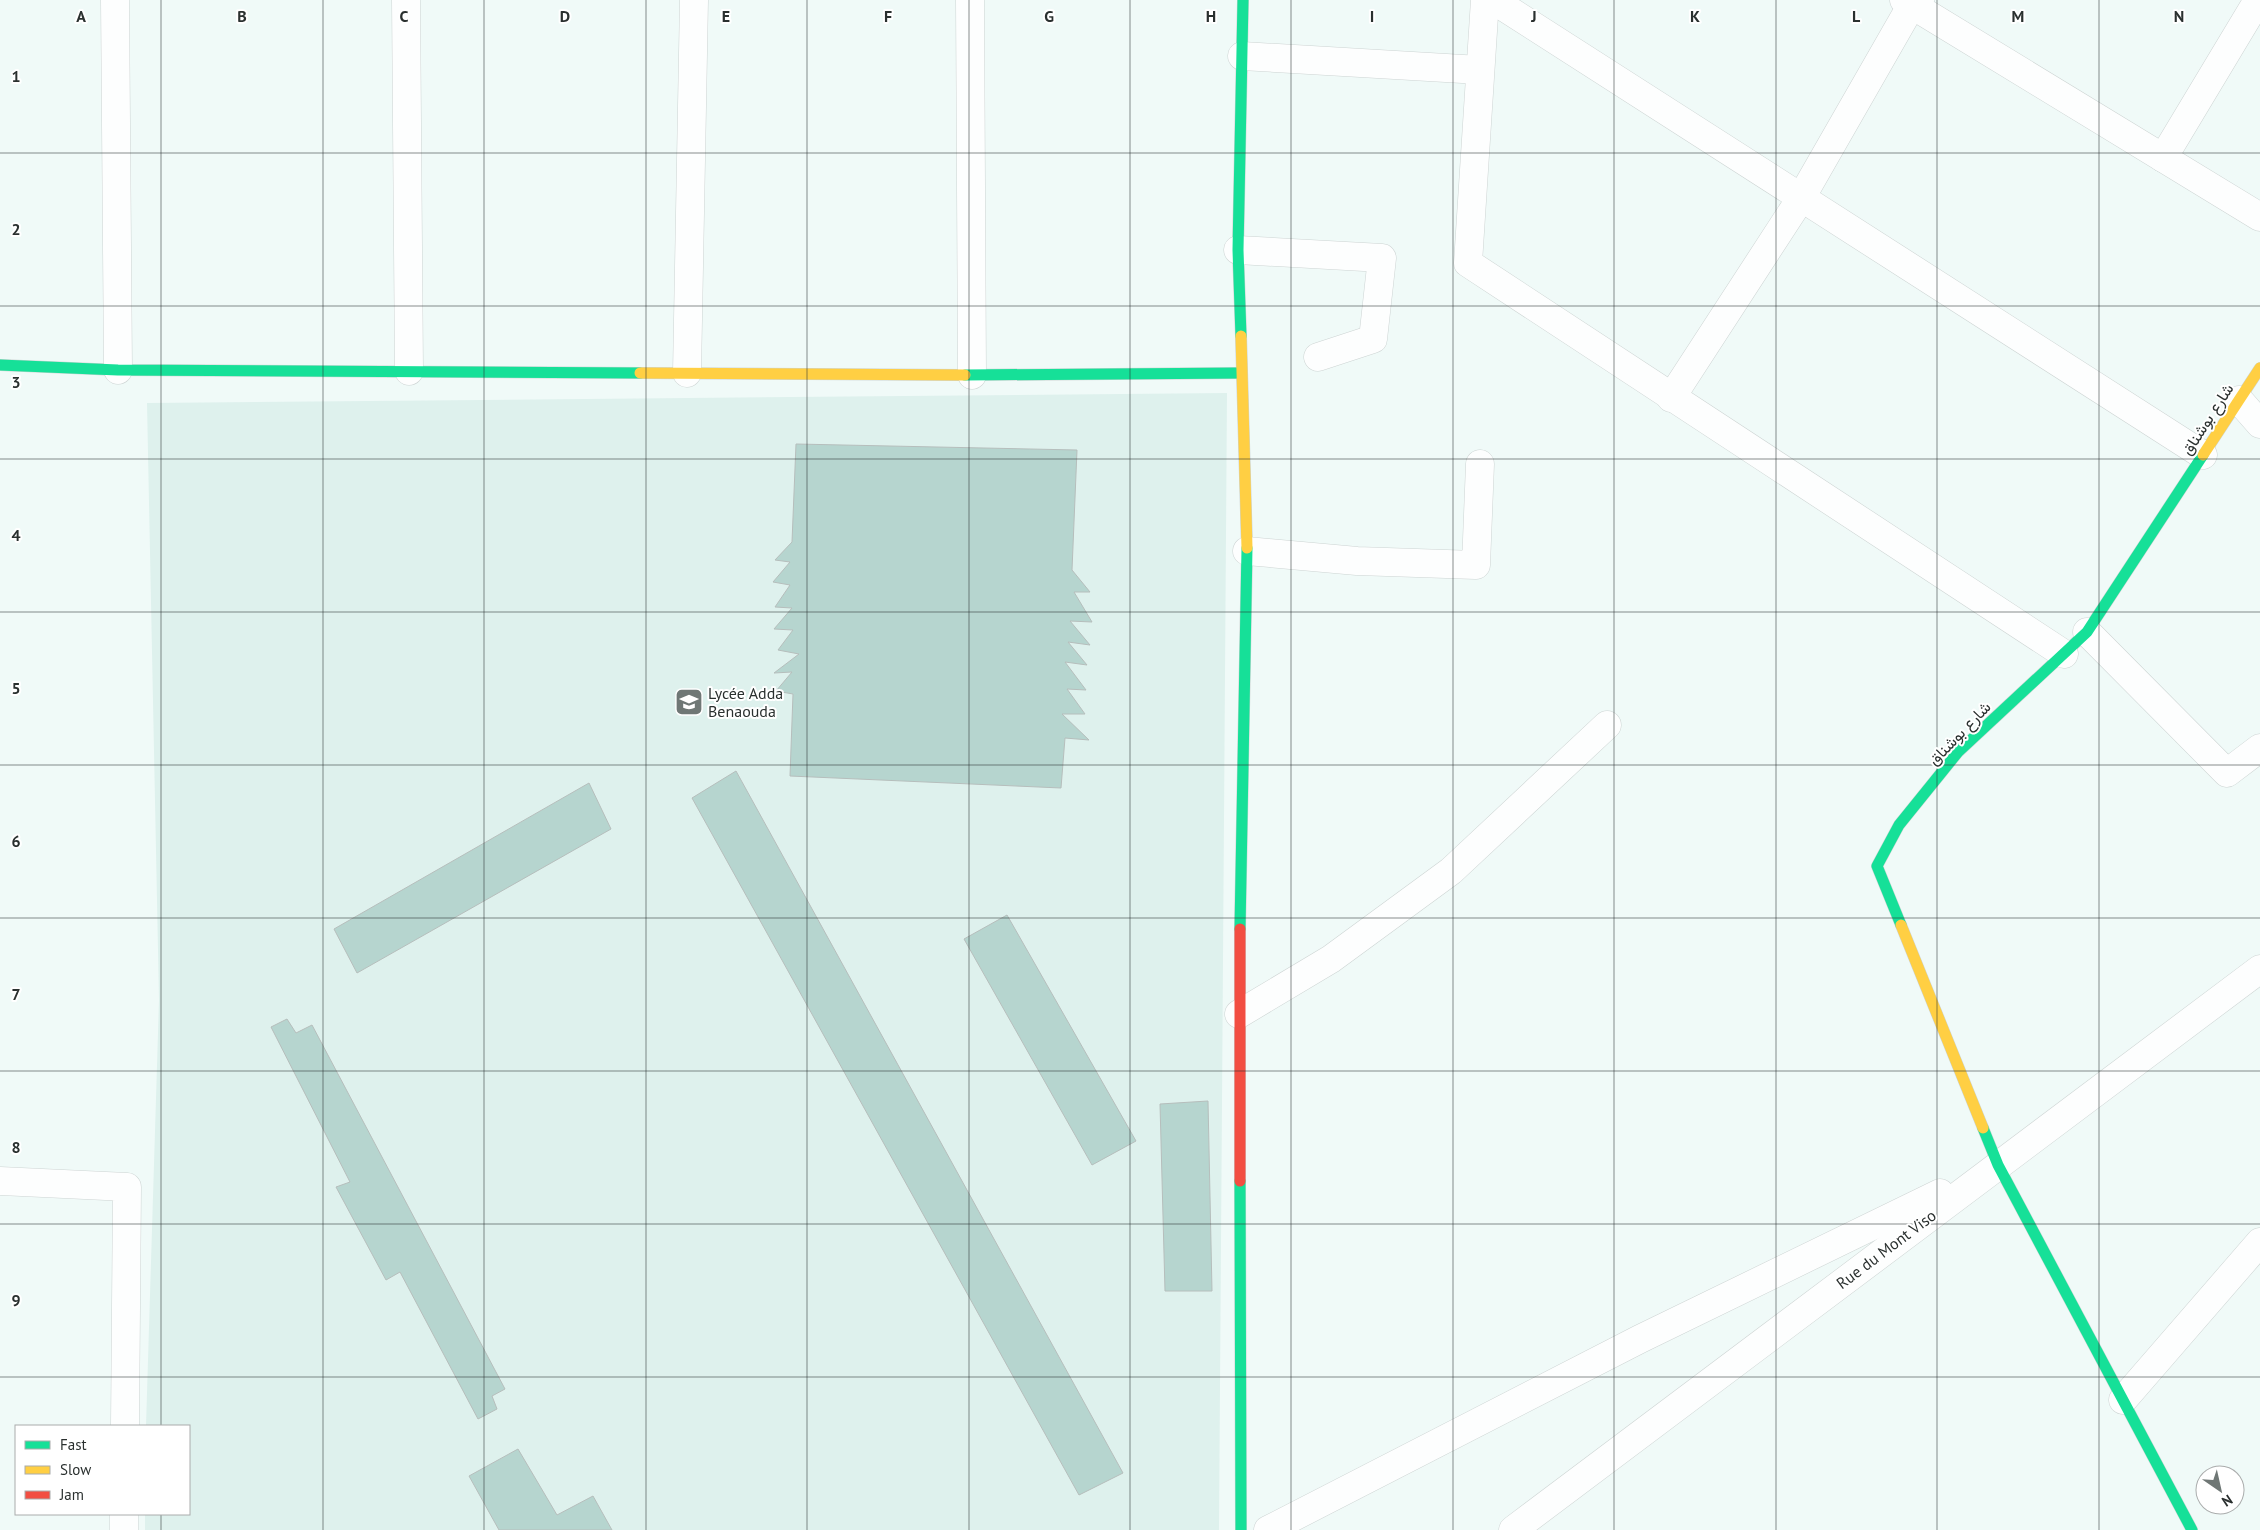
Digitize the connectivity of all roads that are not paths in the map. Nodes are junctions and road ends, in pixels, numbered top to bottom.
1 (115, 0) edge
2 (406, 0) edge
3 (694, 0) edge
4 (970, 0) edge
5 (1243, 0) edge
6 (1485, 0) edge
7 (1493, 0) edge
8 (2258, 0) edge
9 (1912, 2) edge
10 (1242, 56) junction
11 (1480, 70) junction
12 (2163, 158) junction
13 (1801, 198) junction
14 (2260, 217) edge
15 (1238, 250) junction
16 (1318, 357) dead end
17 (0, 366) edge
18 (2260, 368) edge
19 (118, 370) junction
20 (409, 371) junction
21 (687, 373) junction
22 (1241, 373) junction
23 (972, 375) junction
24 (1671, 398) junction
25 (2239, 400) junction
26 (2260, 424) edge
27 (2203, 455) junction
28 (1480, 464) dead end
29 (1247, 551) junction
30 (2087, 632) junction
31 (2064, 654) junction
32 (1607, 725) dead end
33 (2260, 748) edge
34 (2260, 968) edge
35 (1239, 1014) junction
36 (1998, 1165) junction
37 (0, 1181) edge
38 (2260, 1242) edge
39 (2123, 1400) junction
40 (125, 1425) edge
41 (124, 1515) edge
42 (124, 1530) edge
43 (1241, 1530) edge
44 (1268, 1530) edge
45 (1513, 1530) edge
46 (2192, 1530) edge

1 - 19 street
2 - 20 street
3 - 21 street
4 - 23 street
5 - 10 street
6 - 11 street
7 - 13 street
8 - 12 street
9 - 12 street
9 - 13 street
10 - 11 street
10 - 15 street
11 - 24 street
12 - 14 street
13 - 24 street
13 - 27 street
15 - 16 street
15 - 22 street
17 - 19 street
18 - 25 street, شارع بوشناق
19 - 20 street
20 - 21 street
21 - 23 street
22 - 23 street
22 - 29 street
24 - 31 street
25 - 26 street
25 - 27 street, شارع بوشناق
27 - 30 street, شارع بوشناق
28 - 29 street
29 - 35 street
30 - 31 street, شارع بوشناق
30 - 33 street
31 - 36 street, شارع بوشناق
32 - 35 street
34 - 36 street, Rue du Mont Viso
35 - 43 street
36 - 39 street
36 - 44 street
36 - 45 street, Rue du Mont Viso
37 - 40 street
38 - 39 street
39 - 46 street
41 - 42 street

